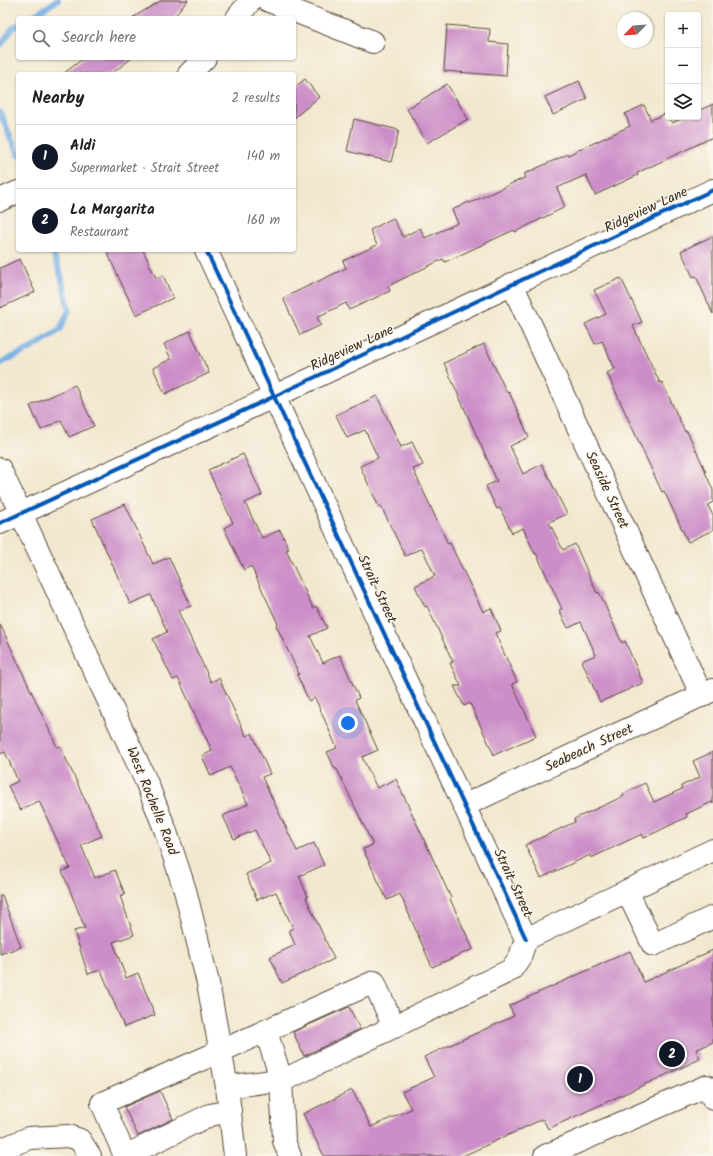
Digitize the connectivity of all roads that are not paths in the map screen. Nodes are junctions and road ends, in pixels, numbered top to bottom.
1 (251, 0) edge
2 (267, 0) edge
3 (239, 16) edge
4 (372, 42) dead end
5 (204, 60) edge
6 (191, 72) edge
7 (713, 190) edge
8 (16, 193) edge
9 (0, 200) edge
10 (207, 252) edge
11 (512, 284) junction
12 (275, 396) junction
13 (0, 469) edge
14 (21, 513) junction
15 (0, 523) edge
16 (708, 693) edge
17 (465, 805) junction
18 (713, 850) edge
19 (627, 891) junction
20 (713, 917) edge
21 (526, 939) junction
22 (394, 1027) junction
23 (266, 1031) junction
24 (221, 1051) junction
25 (281, 1079) junction
26 (227, 1087) junction
27 (711, 1087) edge
28 (230, 1111) junction
29 (0, 1150) edge
30 (90, 1156) edge
31 (125, 1156) edge
32 (235, 1156) edge
33 (290, 1156) edge
34 (545, 1156) edge

1 - 3 street
2 - 4 street
5 - 6 street
7 - 11 street, Ridgeview Lane
8 - 9 street
10 - 12 street, Strait Street
11 - 12 street, Ridgeview Lane
11 - 16 street, Seaside Street
12 - 14 street, Ridgeview Lane
12 - 17 street, Strait Street
13 - 14 street, West Rochelle Road
14 - 15 street, Ridgeview Lane
14 - 24 street, West Rochelle Road
16 - 17 street, Seabeach Street
17 - 21 street, Strait Street
18 - 19 street, Strait Street
19 - 20 street
19 - 21 street, Strait Street
21 - 22 street
22 - 23 street
22 - 25 street
23 - 24 street
23 - 25 street
24 - 26 street, West Rochelle Road
24 - 31 street
25 - 26 street
25 - 33 street
26 - 28 street, West Rochelle Road
27 - 34 street
28 - 31 street
28 - 32 street, West Rochelle Road
29 - 30 street

